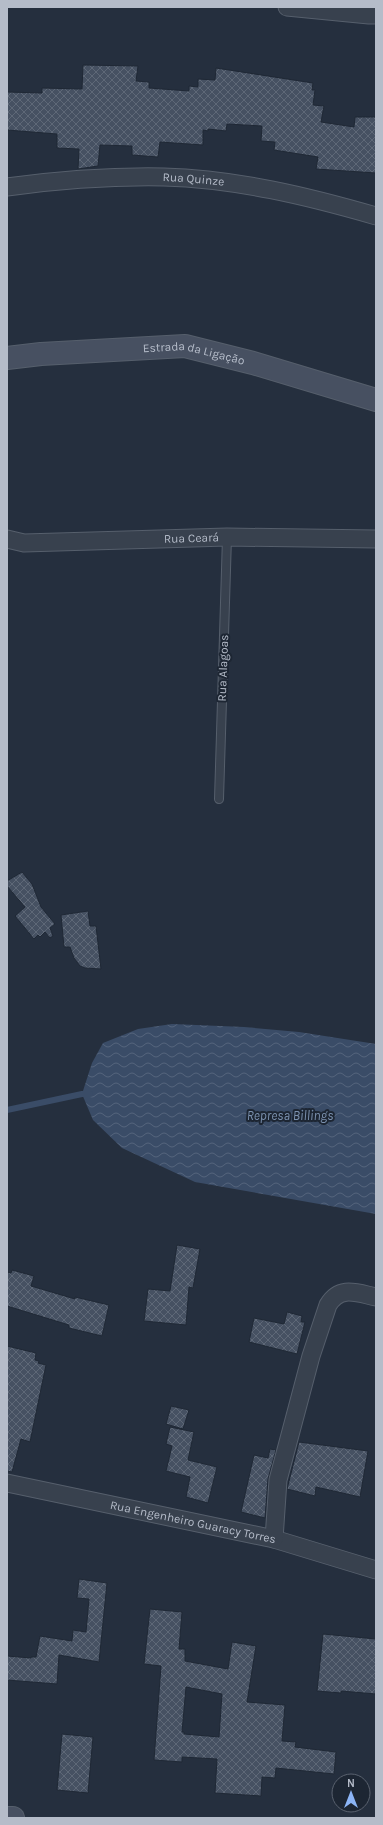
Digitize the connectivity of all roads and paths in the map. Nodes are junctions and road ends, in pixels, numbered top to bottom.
1 (287, 7) edge
2 (376, 15) edge
3 (7, 187) edge
4 (376, 216) edge
5 (7, 358) edge
6 (376, 400) edge
7 (227, 537) junction
8 (7, 539) edge
9 (376, 539) edge
10 (219, 799) dead end
11 (376, 1297) edge
12 (7, 1483) edge
13 (274, 1539) junction
14 (376, 1570) edge
15 (7, 1818) edge
16 (13, 1818) edge

1 - 2 street
3 - 4 street, Rua Quinze
5 - 6 street, Estrada da Ligação
7 - 8 street, Rua Ceará
7 - 9 street, Rua Ceará
7 - 10 lane, Rua Alagoas
11 - 13 street
12 - 13 street, Rua Engenheiro Guaracy Torres
13 - 14 street, Rua Engenheiro Guaracy Torres
15 - 16 street

